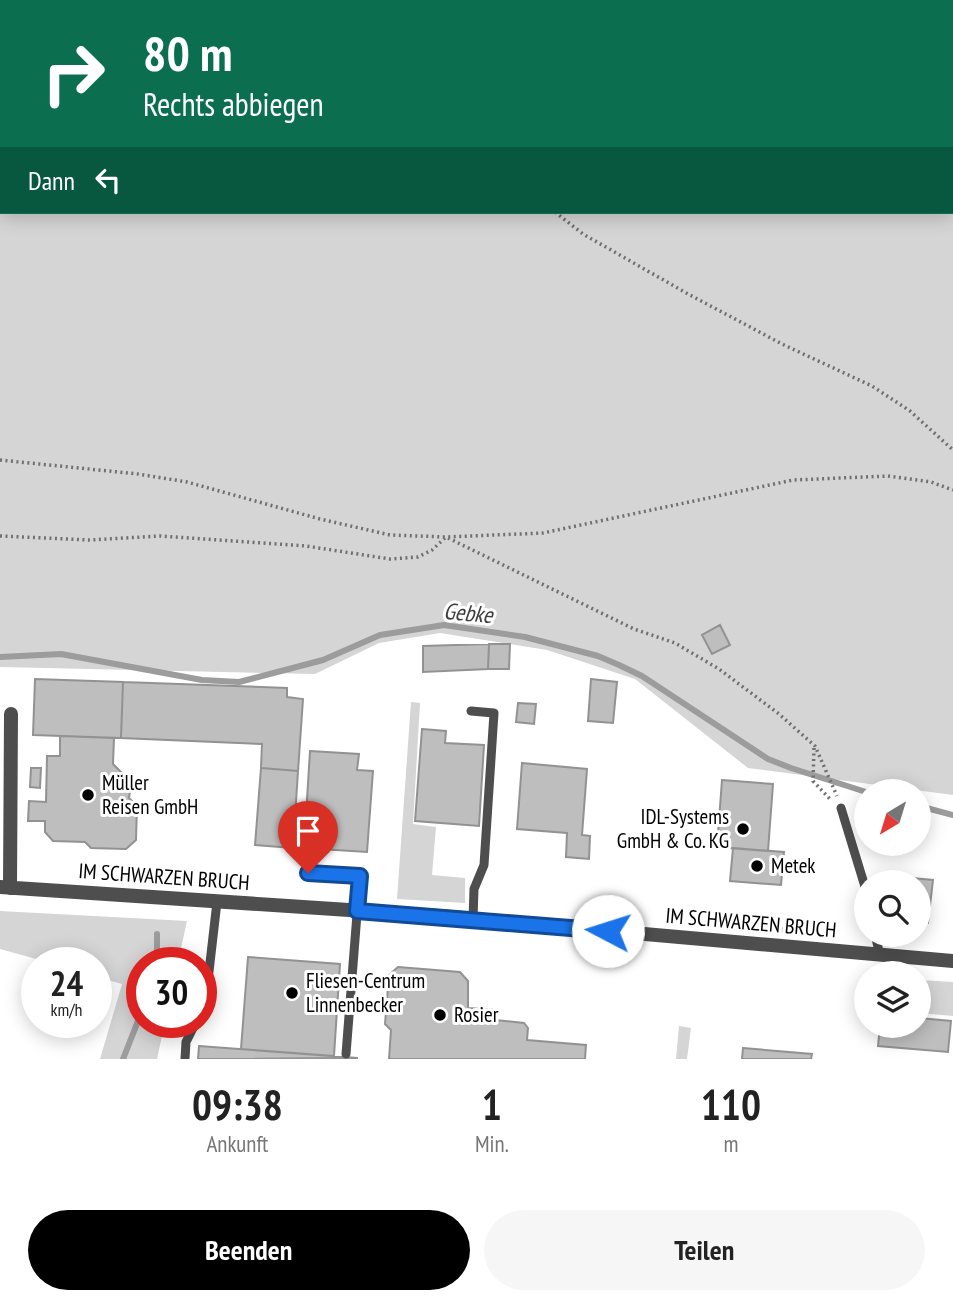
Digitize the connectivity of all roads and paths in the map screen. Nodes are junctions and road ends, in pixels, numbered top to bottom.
1 (558, 214) edge
2 (953, 450) edge
3 (0, 460) edge
4 (953, 490) edge
5 (0, 536) edge
6 (446, 537) junction
7 (471, 711) dead end
8 (11, 714) dead end
9 (815, 746) junction
10 (841, 808) junction
11 (860, 870) edge
12 (308, 873) dead end
13 (5, 888) edge
14 (217, 902) junction
15 (357, 911) junction
16 (473, 919) junction
17 (212, 947) edge
18 (878, 947) edge
19 (880, 956) junction
20 (953, 961) edge
21 (188, 1038) edge
22 (346, 1054) dead end
23 (185, 1059) edge

1 - 2 path
3 - 6 path
4 - 6 path
5 - 6 path
6 - 9 path
7 - 16 lane
8 - 13 street
9 - 10 path
9 - 10 path
10 - 11 lane
12 - 15 lane
13 - 14 street, IM SCHWARZEN BRUCH
14 - 15 street, IM SCHWARZEN BRUCH
14 - 17 lane
15 - 16 street, IM SCHWARZEN BRUCH
15 - 22 lane
16 - 19 street, IM SCHWARZEN BRUCH
18 - 19 lane
19 - 20 street, IM SCHWARZEN BRUCH
21 - 23 lane

